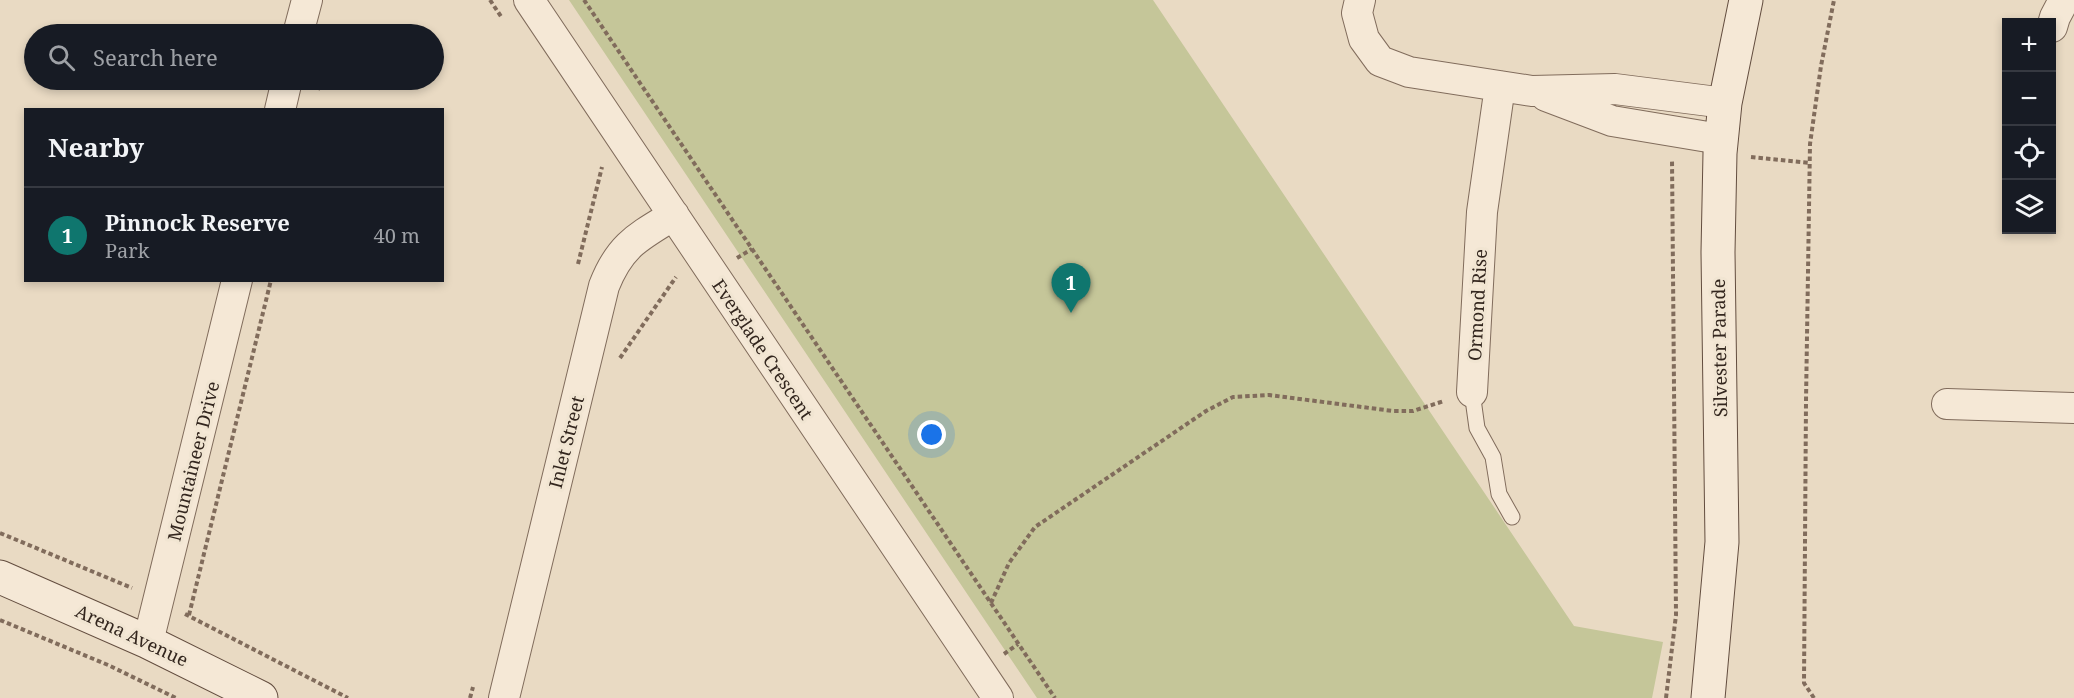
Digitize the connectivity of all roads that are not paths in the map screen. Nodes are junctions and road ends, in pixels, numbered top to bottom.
1 (307, 0) edge
2 (529, 0) edge
3 (1360, 0) edge
4 (1746, 0) edge
5 (2064, 0) edge
6 (2055, 18) edge
7 (301, 24) edge
8 (1500, 86) junction
9 (285, 90) edge
10 (1532, 91) junction
11 (1725, 103) junction
12 (280, 108) edge
13 (1720, 146) junction
14 (674, 215) junction
15 (237, 282) edge
16 (1472, 392) joint
17 (1947, 404) dead end
18 (2074, 408) edge
19 (1512, 517) dead end
20 (0, 577) edge
21 (148, 642) junction
22 (261, 698) edge
23 (504, 698) edge
24 (998, 698) edge
25 (1708, 698) edge

1 - 7 street
2 - 14 street, Everglade Crescent
3 - 8 street
4 - 11 street, Silvester Parade
5 - 6 street
8 - 10 street
8 - 16 street, Ormond Rise
9 - 12 street
10 - 11 street
10 - 13 street
11 - 13 street, Silvester Parade
13 - 25 street, Silvester Parade
14 - 23 street, Inlet Street
14 - 24 street, Everglade Crescent
15 - 21 street, Mountaineer Drive
16 - 19 lane, Ormond Rise
17 - 18 street
20 - 21 street, Arena Avenue
21 - 22 street, Arena Avenue

